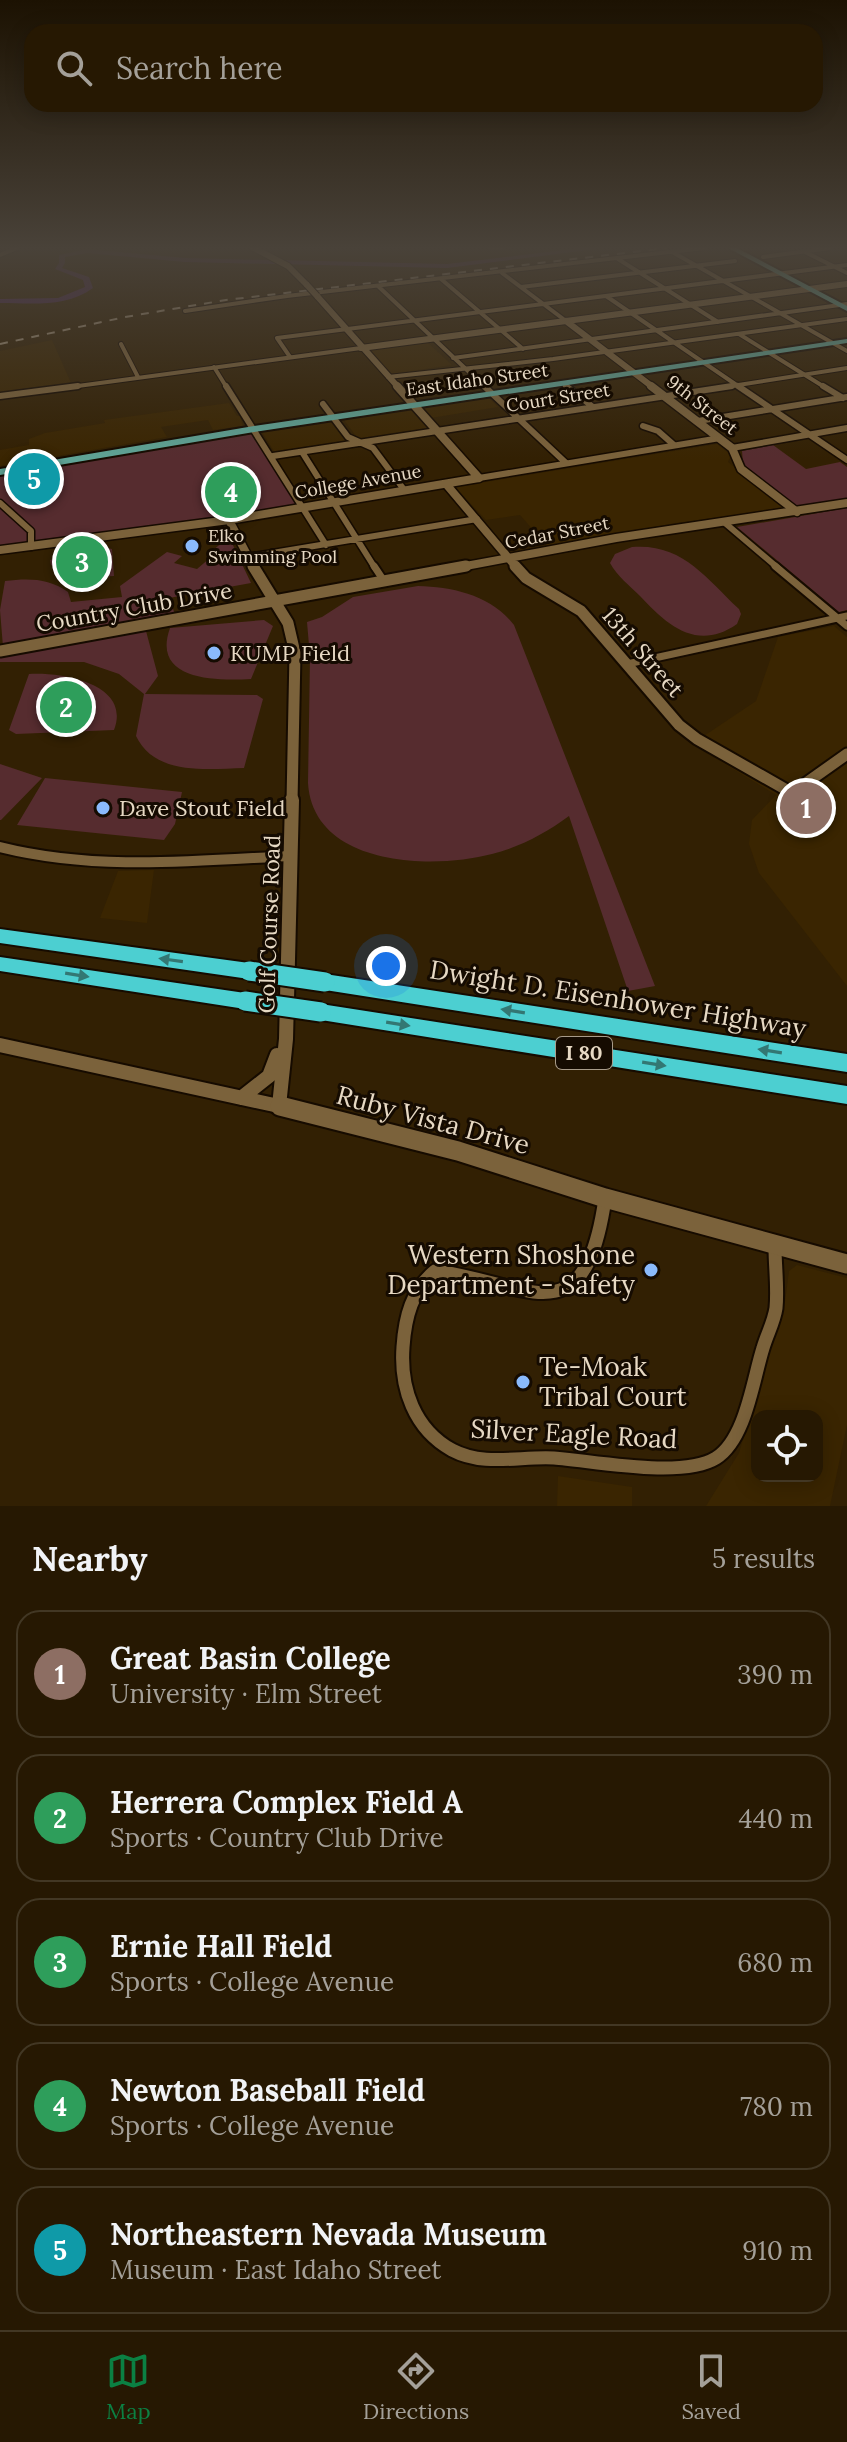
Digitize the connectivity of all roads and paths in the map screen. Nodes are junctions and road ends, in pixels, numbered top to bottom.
1 (336, 318) edge
2 (426, 318) edge
3 (485, 318) edge
4 (562, 318) edge
5 (588, 318) edge
6 (638, 318) edge
7 (713, 318) edge
8 (744, 318) edge
9 (789, 318) edge
10 (847, 319) edge
11 (412, 320) junction
12 (566, 321) junction
13 (719, 322) junction
14 (802, 326) junction
15 (345, 329) junction
16 (500, 330) junction
17 (656, 330) junction
18 (738, 334) junction
19 (432, 338) junction
20 (591, 340) junction
21 (847, 341) edge
22 (673, 343) junction
23 (834, 343) junction
24 (121, 344) dead end
25 (361, 348) junction
26 (523, 349) junction
27 (847, 351) edge
28 (606, 352) junction
29 (770, 353) junction
30 (290, 357) junction
31 (453, 358) junction
32 (704, 362) junction
33 (214, 367) junction
34 (464, 368) junction
35 (847, 368) edge
36 (633, 372) junction
37 (804, 374) junction
38 (138, 377) junction
39 (388, 377) junction
40 (564, 384) junction
41 (737, 385) junction
42 (402, 392) junction
43 (490, 394) junction
44 (0, 396) edge
45 (665, 396) junction
46 (845, 398) edge
47 (323, 404) dead end
48 (413, 406) junction
49 (593, 407) junction
50 (770, 409) junction
51 (379, 411) junction
52 (332, 418) junction
53 (517, 419) junction
54 (698, 421) junction
55 (643, 426) dead end
56 (847, 428) edge
57 (254, 429) junction
58 (437, 432) junction
59 (809, 435) junction
60 (720, 438) junction
61 (363, 443) junction
62 (674, 445) junction
63 (732, 448) junction
64 (302, 452) junction
65 (273, 456) junction
66 (847, 460) edge
67 (566, 463) junction
68 (0, 470) edge
69 (479, 478) junction
70 (446, 484) junction
71 (405, 491) junction
72 (335, 502) junction
73 (0, 503) edge
74 (847, 503) edge
75 (305, 507) junction
76 (797, 512) junction
77 (477, 519) junction
78 (229, 520) junction
79 (725, 523) junction
80 (359, 540) junction
81 (326, 545) junction
82 (31, 547) junction
83 (0, 550) edge
84 (248, 557) junction
85 (509, 558) junction
86 (384, 581) junction
87 (275, 603) junction
88 (847, 616) edge
89 (837, 618) junction
90 (847, 626) edge
91 (0, 651) edge
92 (627, 664) junction
93 (847, 754) edge
94 (0, 847) edge
95 (292, 856) junction
96 (0, 936) edge
97 (0, 964) edge
98 (287, 1017) junction
99 (0, 1045) edge
100 (847, 1063) edge
101 (847, 1095) edge
102 (241, 1098) junction
103 (279, 1106) junction
104 (605, 1198) junction
105 (775, 1244) junction
106 (847, 1264) edge

1 - 15 street, bridge
2 - 11 street
3 - 16 street
4 - 12 street, 9th Street
5 - 12 street
6 - 17 street
7 - 13 street
8 - 13 street
9 - 14 street
10 - 14 street
11 - 15 street
11 - 19 street
12 - 16 street
12 - 20 street, 9th Street
13 - 17 street
14 - 18 street
14 - 23 street
15 - 25 street
15 - 30 street
16 - 19 street
16 - 26 street
17 - 20 street
17 - 22 street
18 - 22 street
18 - 29 street
19 - 25 street
19 - 31 street
20 - 26 street
20 - 28 street, 9th Street
21 - 23 main road, East Idaho Street
22 - 28 street
22 - 32 street
23 - 27 street
23 - 29 main road, East Idaho Street
24 - 38 street
25 - 30 street
25 - 39 street
26 - 31 street
28 - 34 street
28 - 36 street, 9th Street
29 - 32 main road, East Idaho Street
29 - 37 street
30 - 33 street
31 - 34 street
32 - 36 main road, East Idaho Street
32 - 41 street
33 - 38 street
33 - 57 street
34 - 39 street
34 - 43 street
35 - 37 street, Court Street
36 - 40 main road, East Idaho Street
36 - 45 street, 9th Street
37 - 41 street, Court Street
37 - 46 street
38 - 44 street
39 - 42 street
40 - 43 main road, East Idaho Street
40 - 49 street
41 - 45 street, Court Street
41 - 50 street
42 - 48 street
42 - 51 main road
43 - 48 main road, East Idaho Street
43 - 53 street
45 - 49 street, Court Street
45 - 54 street, 9th Street
46 - 50 street
47 - 52 street
48 - 51 main road, East Idaho Street
48 - 58 street
49 - 53 street, Court Street
50 - 54 street
50 - 59 street
51 - 52 main road, East Idaho Street
52 - 57 main road, East Idaho Street
52 - 61 street
53 - 58 street, Court Street
53 - 67 street
54 - 60 street, 9th Street
55 - 62 street
56 - 59 street
57 - 65 street
57 - 68 main road, East Idaho Street
58 - 61 street, Court Street
58 - 69 street
59 - 63 street
59 - 66 street
60 - 62 street, College Avenue
60 - 63 street, 9th Street
61 - 64 street, Court Street
61 - 71 street
62 - 67 street, College Avenue
63 - 76 street, 9th Street
64 - 65 street, Court Street
64 - 72 street
65 - 75 street
67 - 69 street, College Avenue
69 - 70 street, College Avenue
70 - 71 street, College Avenue
70 - 77 street, 13th Street
71 - 72 street, College Avenue
72 - 75 street, College Avenue
72 - 80 street
73 - 82 street
74 - 76 street, Cedar Street
75 - 78 street, College Avenue
75 - 81 street
76 - 79 street, Cedar Street
77 - 80 street
77 - 85 street, 13th Street
78 - 82 street, College Avenue
78 - 84 street, Golf Course Road
79 - 85 street, Cedar Street
79 - 89 street
80 - 81 street
80 - 86 street
81 - 84 street
82 - 83 street, College Avenue
84 - 87 street, Golf Course Road
85 - 86 street, Cedar Street
85 - 92 street, 13th Street
86 - 87 street, Cedar Street
87 - 91 street, Country Club Drive
87 - 95 street, Golf Course Road
88 - 89 street
89 - 90 street
89 - 92 street
92 - 93 street, 13th Street
94 - 95 street
95 - 98 street, Golf Course Road
100 -> 96 highway, Dwight D. Eisenhower Highway / I 80, bridge
97 -> 101 highway, I 80, bridge
98 - 102 street
98 - 103 street, Golf Course Road
99 - 102 street, Ruby Vista Drive
102 - 103 street, Ruby Vista Drive
103 - 104 street, Ruby Vista Drive
104 - 105 street, Ruby Vista Drive
104 - 105 street, Silver Eagle Road
105 - 106 street, Ruby Vista Drive

